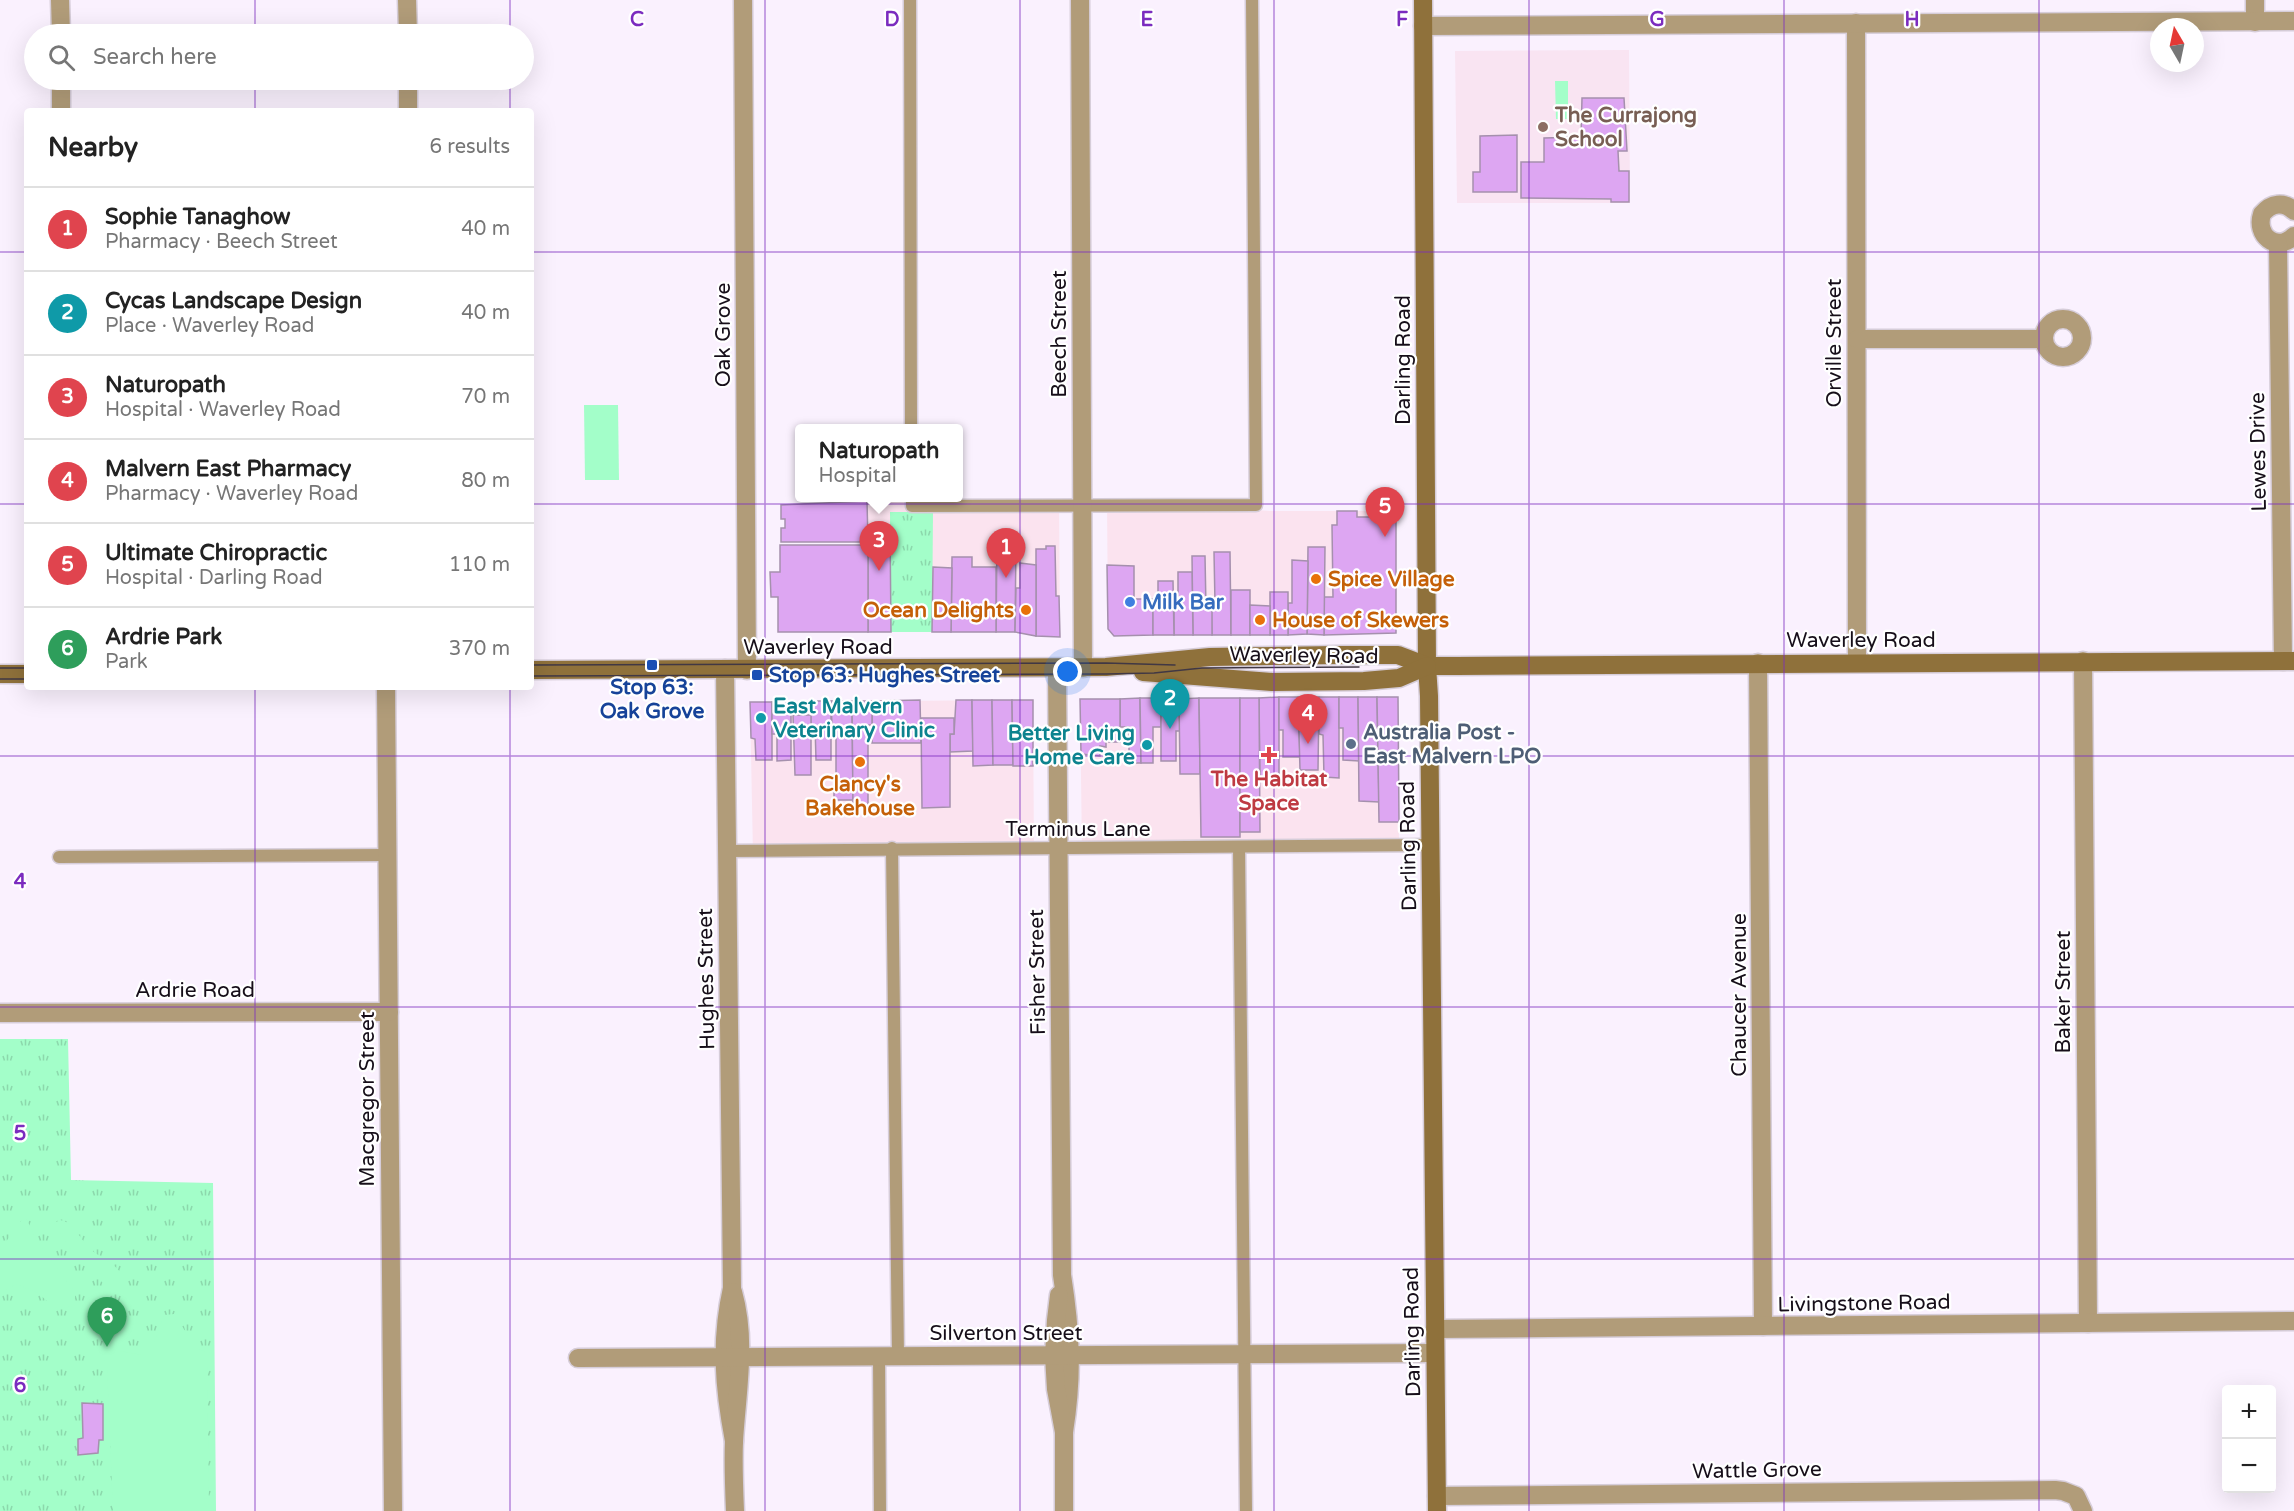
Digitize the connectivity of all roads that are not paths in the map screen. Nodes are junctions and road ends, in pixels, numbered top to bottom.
1 (60, 0) edge
2 (407, 0) edge
3 (743, 0) edge
4 (910, 0) edge
5 (1080, 0) edge
6 (1252, 0) edge
7 (1423, 0) edge
8 (2255, 0) edge
9 (2294, 21) edge
10 (2255, 22) junction
11 (1856, 23) junction
12 (61, 24) edge
13 (408, 24) edge
14 (1423, 26) junction
15 (61, 90) edge
16 (408, 90) edge
17 (61, 108) edge
18 (408, 108) edge
19 (2294, 211) edge
20 (2286, 240) edge
21 (1857, 339) junction
22 (2043, 339) dead end
23 (911, 424) edge
24 (912, 502) edge
25 (1083, 505) junction
26 (2083, 661) junction
27 (2288, 661) edge
28 (1758, 663) junction
29 (1857, 663) junction
30 (1427, 666) junction
31 (1106, 667) junction
32 (1057, 668) junction
33 (1083, 668) junction
34 (725, 669) junction
35 (534, 670) edge
36 (747, 670) junction
37 (0, 674) edge
38 (24, 674) edge
39 (386, 690) edge
40 (1430, 845) junction
41 (1239, 847) junction
42 (892, 848) junction
43 (1059, 849) junction
44 (726, 851) junction
45 (388, 855) junction
46 (59, 856) dead end
47 (389, 1012) junction
48 (0, 1013) edge
49 (2294, 1321) edge
50 (2088, 1323) junction
51 (1763, 1326) junction
52 (1435, 1329) junction
53 (1435, 1353) junction
54 (1244, 1355) junction
55 (879, 1356) junction
56 (898, 1356) junction
57 (1063, 1356) junction
58 (732, 1357) junction
59 (578, 1358) dead end
60 (1776, 1502) edge
61 (2080, 1503) edge
62 (1437, 1504) edge
63 (393, 1511) edge
64 (735, 1511) edge
65 (880, 1511) edge
66 (1064, 1511) edge
67 (1246, 1511) edge

1 - 12 street
2 - 13 street
3 - 36 street, Oak Grove
4 - 23 lane
5 - 25 street, Beech Street
6 - 25 lane
7 - 14 main road, Darling Road
8 - 10 street
9 - 10 street
10 - 11 street
11 - 14 street
11 - 21 street, Orville Street
14 - 30 main road, Darling Road
15 - 17 street
16 - 18 street
19 - 20 street, Lewes Drive
20 - 27 street, Lewes Drive
21 - 22 street
21 - 29 street, Orville Street
24 - 25 lane
25 - 33 street, Beech Street
26 - 27 main road, Waverley Road
26 - 29 main road, Waverley Road
26 - 50 street, Baker Street
28 - 29 main road, Waverley Road
28 - 30 main road, Waverley Road
28 - 51 street, Chaucer Avenue
30 - 31 main road, Waverley Road
30 - 31 main road, Waverley Road
30 - 40 main road, Darling Road
31 - 33 main road, Waverley Road
32 - 33 main road, Waverley Road
32 - 36 main road, Waverley Road
32 - 43 street, Fisher Street
34 - 35 main road, Waverley Road
34 - 36 main road, Waverley Road
34 - 44 street, Hughes Street
37 - 38 main road
39 - 45 street, Macgregor Street
40 - 41 lane, Terminus Lane
40 - 52 main road, Darling Road
41 - 43 lane, Terminus Lane
41 - 54 lane
42 - 43 lane, Terminus Lane
42 - 44 lane, Terminus Lane
42 - 56 lane
43 - 57 street, Fisher Street
44 - 58 street, Hughes Street
45 - 46 lane
45 - 47 street, Macgregor Street
47 - 48 street, Ardrie Road
47 - 63 street, Macgregor Street
49 - 50 street, Livingstone Road
50 - 51 street, Livingstone Road
51 - 52 street, Livingstone Road
52 - 53 main road, Darling Road
53 - 54 street, Silverton Street
53 - 62 main road, Darling Road
54 - 57 street, Silverton Street
54 - 67 lane
55 - 56 street, Silverton Street
55 - 58 street, Silverton Street
55 - 65 lane
56 - 57 street, Silverton Street
57 - 66 street, Fisher Street
58 - 59 street, Silverton Street
58 - 64 street, Hughes Street
60 - 61 street, Wattle Grove
60 - 62 street, Wattle Grove

